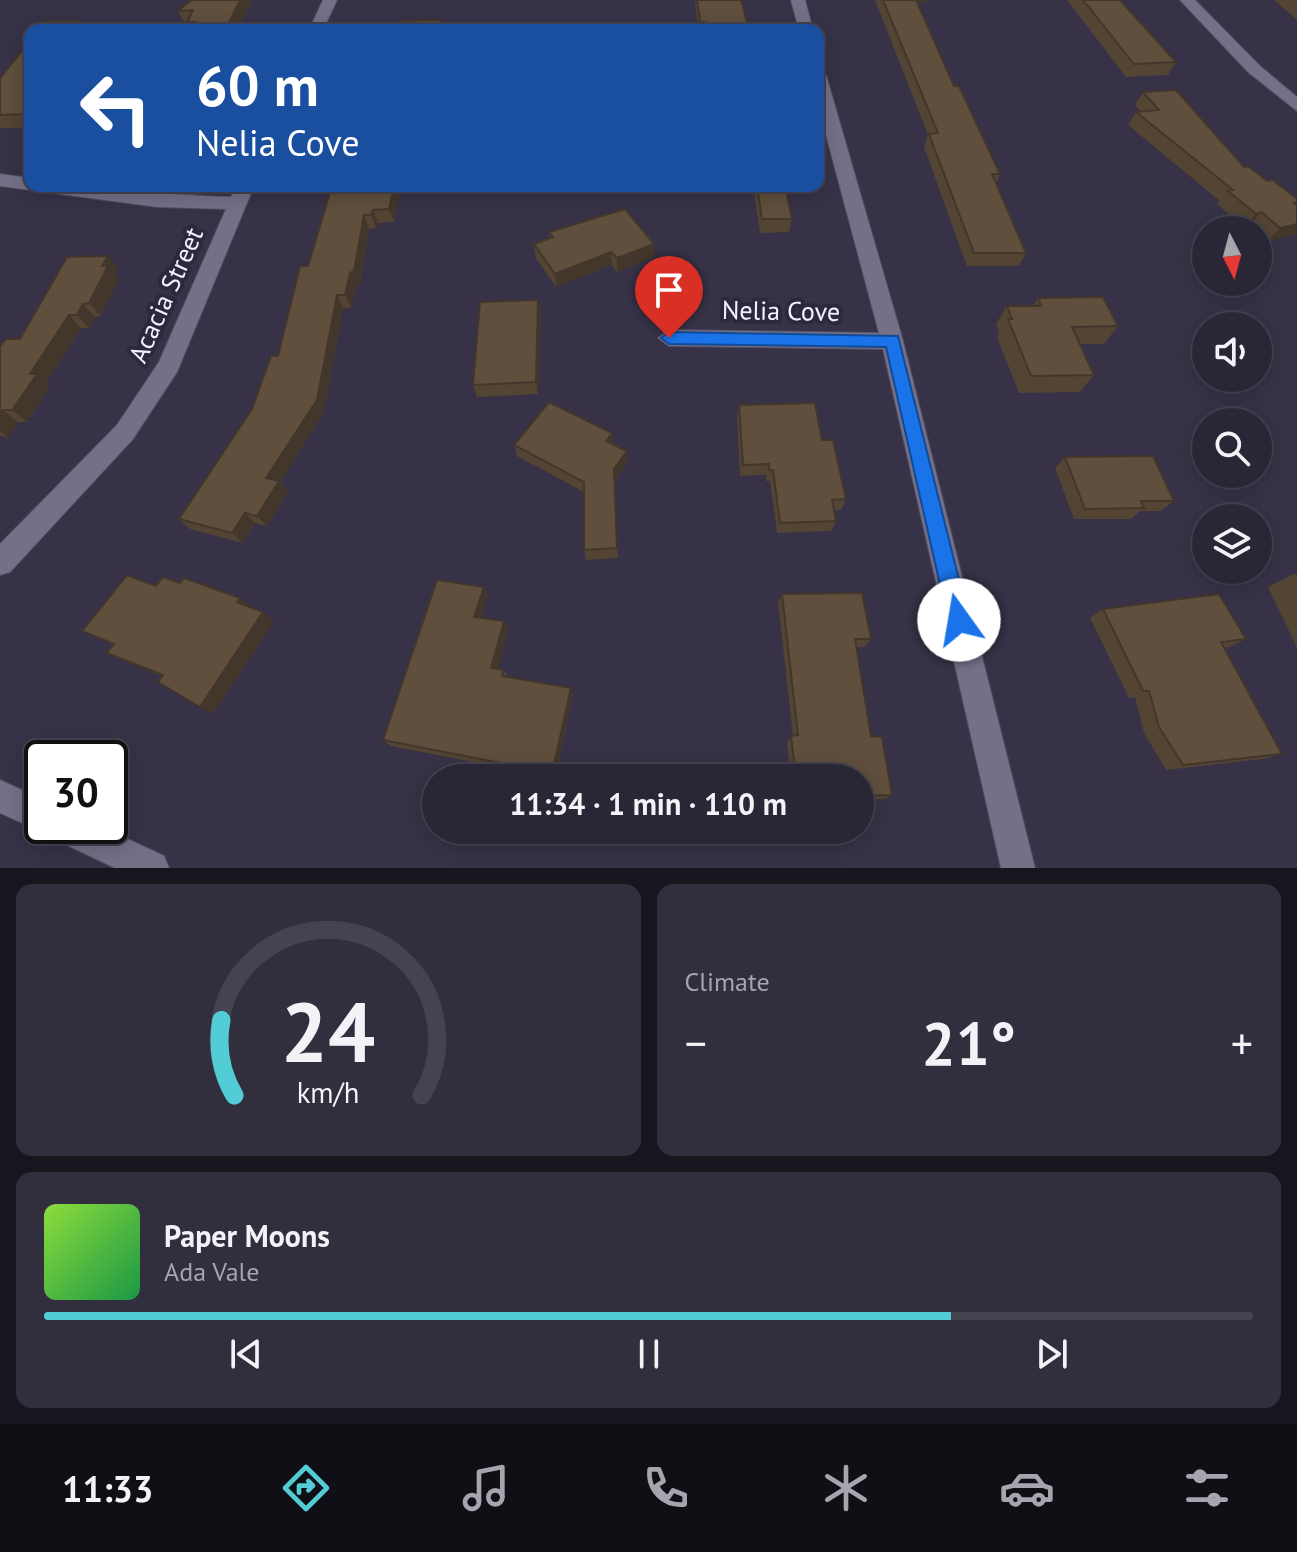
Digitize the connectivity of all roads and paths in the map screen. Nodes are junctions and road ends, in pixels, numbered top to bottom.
1 (330, 0) edge
2 (798, 0) edge
3 (1187, 0) edge
4 (319, 24) edge
5 (804, 24) edge
6 (824, 97) edge
7 (1297, 106) edge
8 (0, 180) edge
9 (24, 183) edge
10 (88, 192) edge
11 (241, 194) edge
12 (669, 338) dead end
13 (892, 341) junction
14 (0, 563) edge
15 (0, 796) edge
16 (24, 807) edge
17 (102, 844) edge
18 (152, 868) edge
19 (1018, 868) edge

1 - 4 street
2 - 5 street
3 - 7 street
6 - 13 street
8 - 9 street
10 - 11 street
11 - 14 street, Acacia Street
12 - 13 street, Nelia Cove
13 - 19 street
15 - 16 street
17 - 18 street

